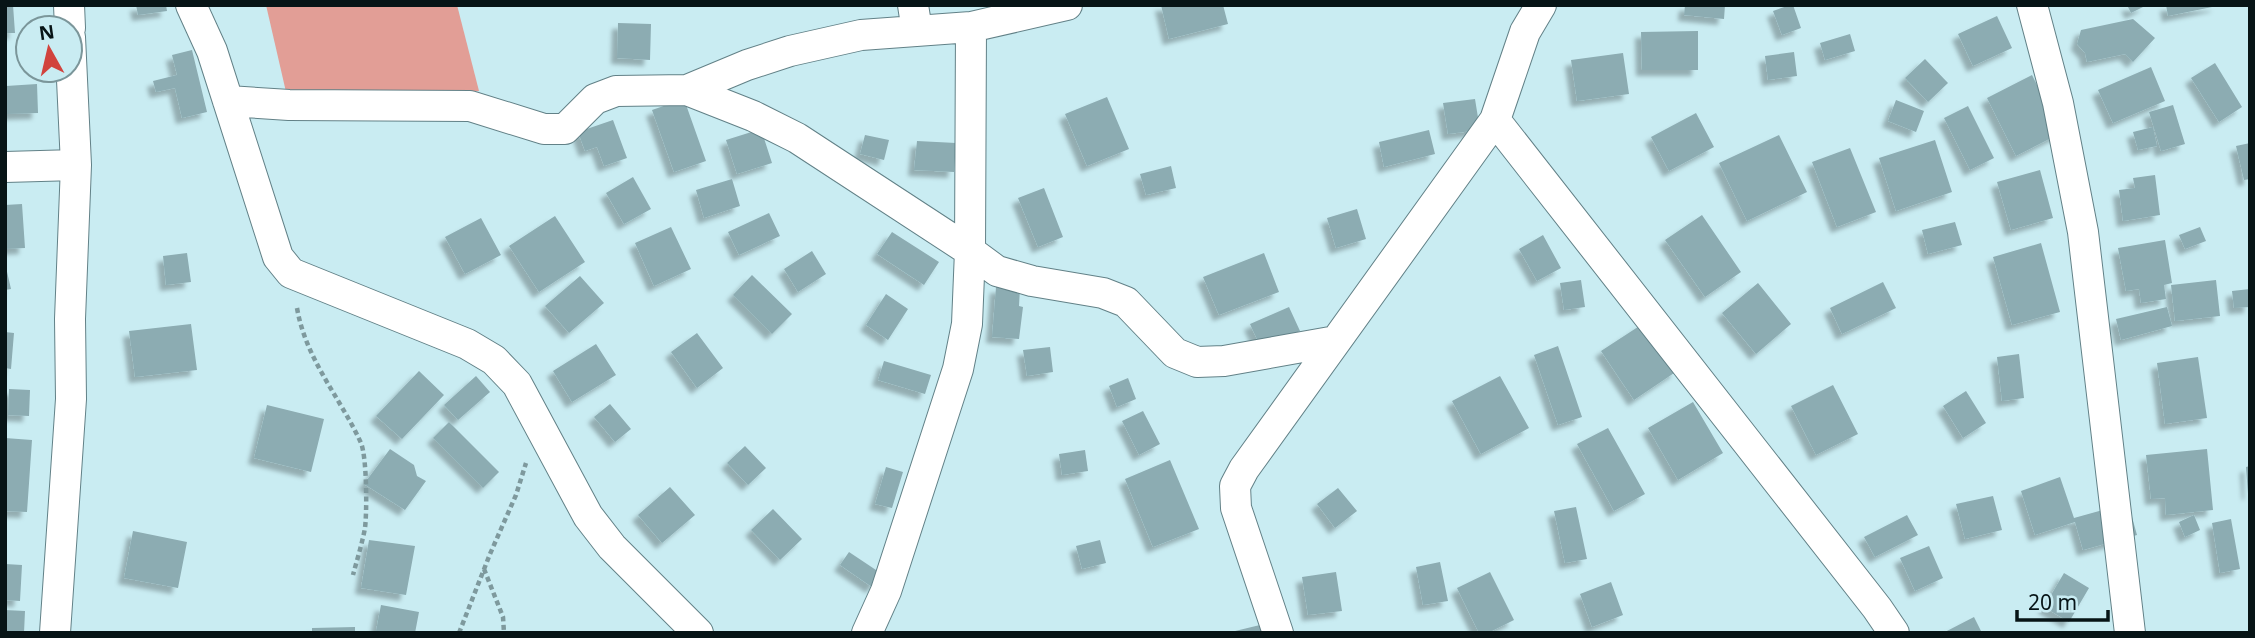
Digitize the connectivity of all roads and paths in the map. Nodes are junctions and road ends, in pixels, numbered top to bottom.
1 (191, 5) edge
2 (1068, 5) edge
3 (1541, 5) edge
4 (2032, 5) edge
5 (915, 18) edge
6 (971, 27) junction
7 (72, 84) edge
8 (687, 90) junction
9 (228, 101) junction
10 (1495, 120) junction
11 (76, 164) junction
12 (5, 167) edge
13 (970, 251) junction
14 (291, 273) junction
15 (1336, 341) junction
16 (537, 421) junction
17 (484, 568) junction
18 (353, 575) dead end
19 (55, 633) edge
20 (459, 633) edge
21 (504, 633) edge
22 (698, 633) edge
23 (867, 633) edge
24 (1278, 633) edge
25 (1894, 633) edge
26 (2130, 633) edge

1 - 9 street
2 - 6 street
3 - 10 street
4 - 26 street
5 - 6 street
5 - 8 street
6 - 13 street
7 - 11 street
8 - 9 street
8 - 13 street
9 - 14 street
10 - 15 street
10 - 25 street
11 - 12 street
11 - 19 street
13 - 15 street
13 - 23 street
14 - 16 street
14 - 18 path
15 - 24 street
16 - 17 path
16 - 22 street
17 - 20 path
17 - 21 path

